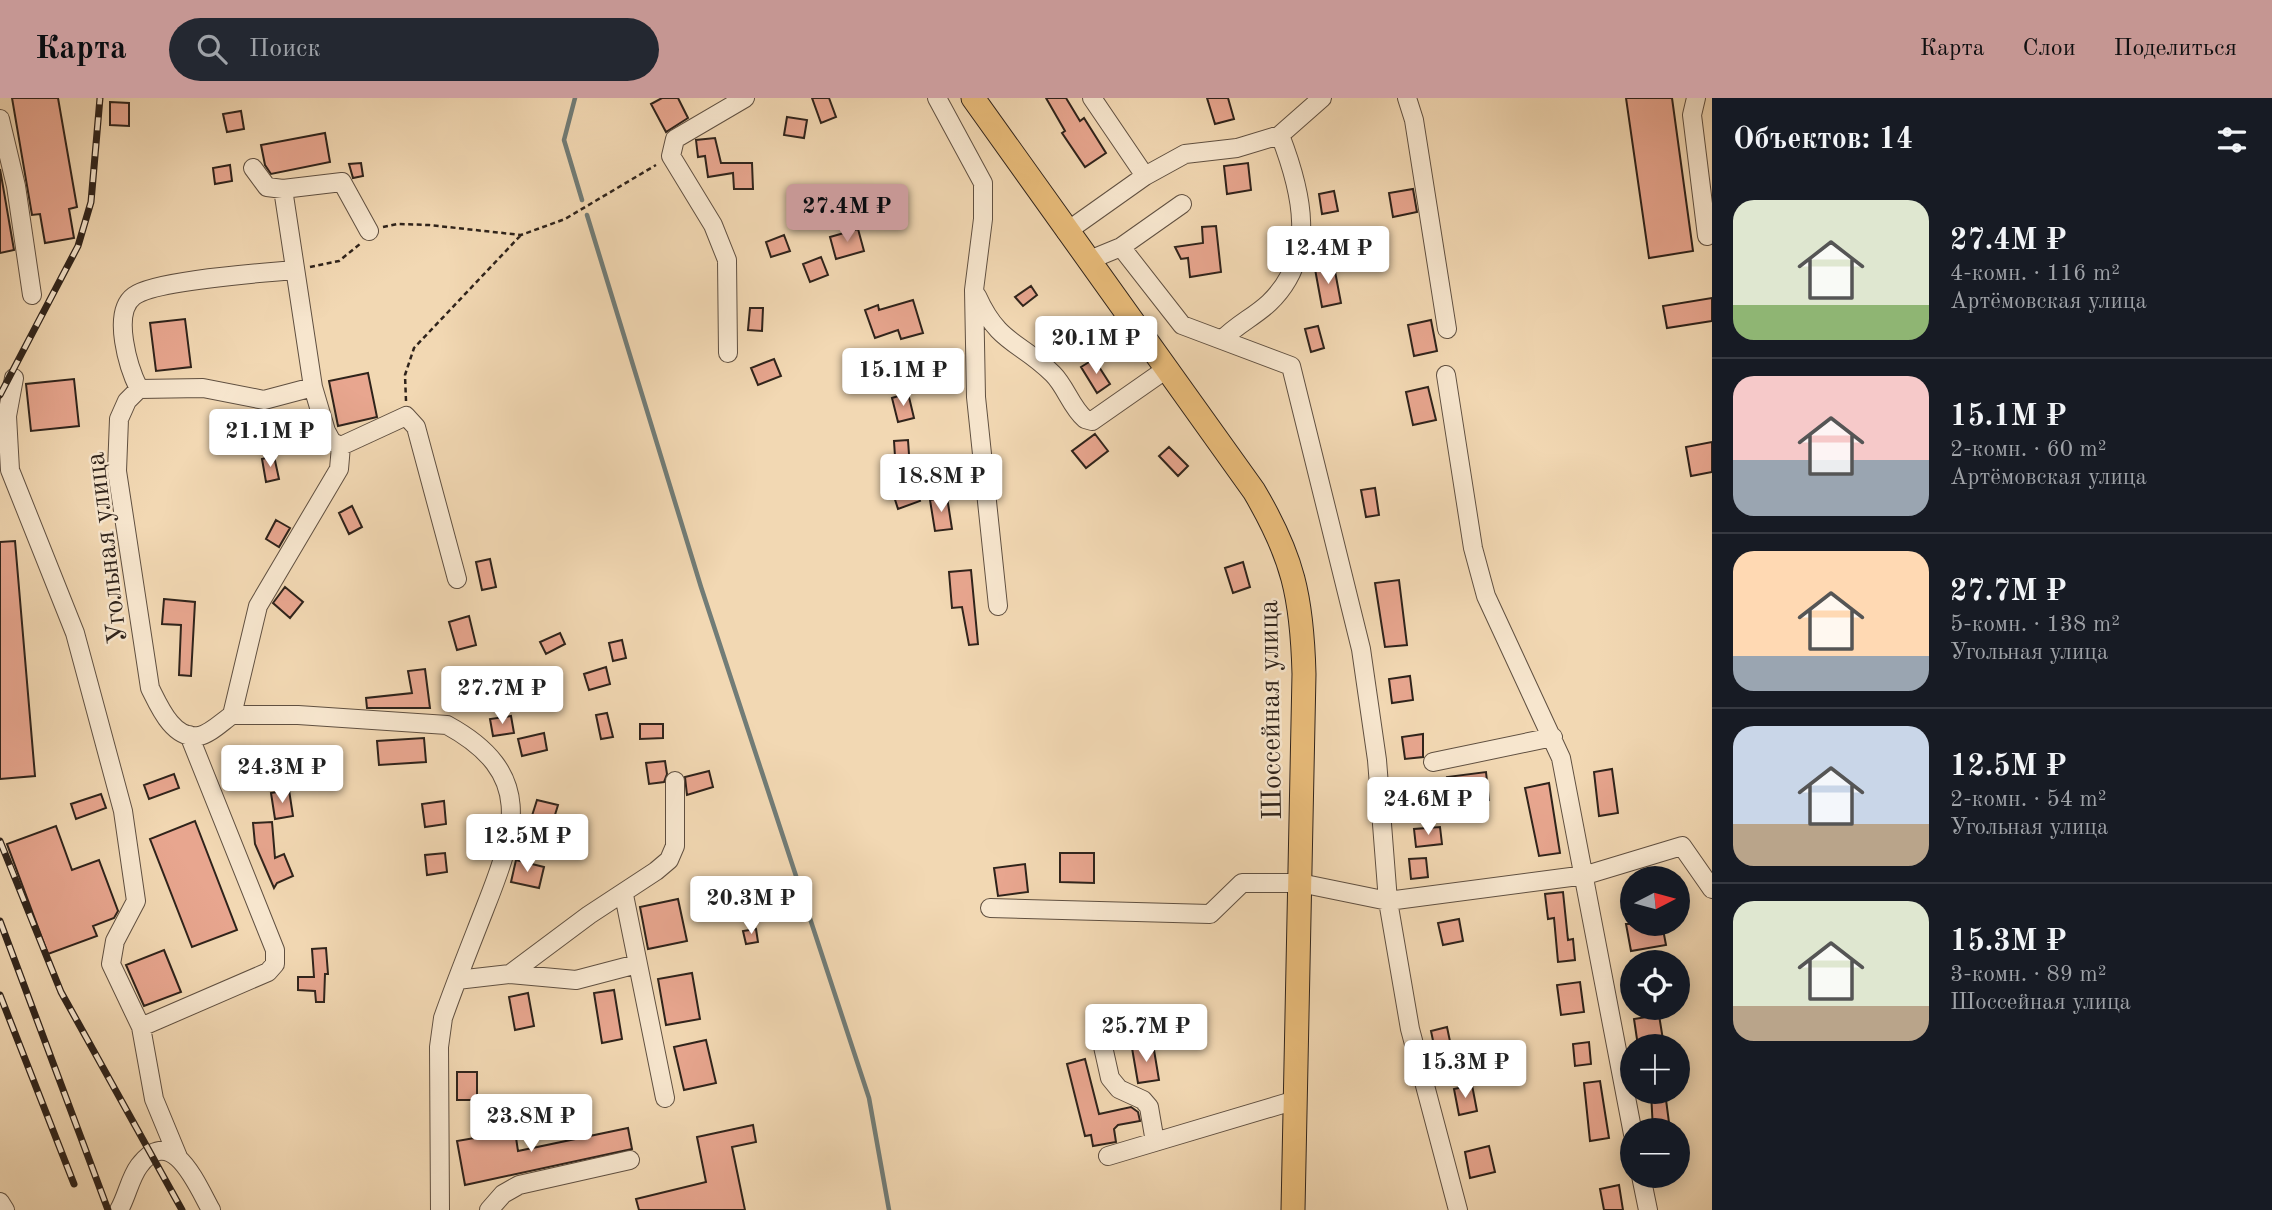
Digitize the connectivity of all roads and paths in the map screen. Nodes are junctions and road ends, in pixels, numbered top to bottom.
1 (745, 98) edge
2 (937, 98) edge
3 (973, 98) edge
4 (1092, 98) edge
5 (1322, 98) edge
6 (1407, 98) edge
7 (1696, 98) edge
8 (0, 119) edge
9 (1280, 135) junction
10 (671, 156) junction
11 (253, 168) dead end
12 (1144, 176) junction
13 (284, 190) junction
14 (1182, 204) dead end
15 (369, 231) junction
16 (1066, 232) junction
17 (521, 234) junction
18 (1707, 236) dead end
19 (1121, 247) junction
20 (1087, 261) junction
21 (295, 270) junction
22 (974, 290) junction
23 (32, 295) dead end
24 (1447, 329) dead end
25 (1222, 340) junction
26 (729, 353) dead end
27 (1165, 370) junction
28 (1446, 375) dead end
29 (14, 378) dead end
30 (313, 387) junction
31 (139, 389) junction
32 (406, 416) junction
33 (341, 446) junction
34 (457, 579) dead end
35 (998, 606) dead end
36 (232, 715) junction
37 (189, 735) junction
38 (1553, 737) junction
39 (1433, 762) dead end
40 (675, 782) dead end
41 (1586, 875) junction
42 (1300, 883) junction
43 (1712, 889) edge
44 (624, 895) junction
45 (1388, 901) junction
46 (989, 908) dead end
47 (637, 964) junction
48 (510, 974) junction
49 (457, 981) junction
50 (141, 1027) junction
51 (1100, 1033) dead end
52 (665, 1098) dead end
53 (1296, 1100) junction
54 (1630, 1118) edge
55 (1155, 1142) junction
56 (1108, 1156) dead end
57 (178, 1157) junction
58 (629, 1160) dead end
59 (1643, 1188) edge
60 (0, 1202) edge
61 (5, 1210) edge
62 (119, 1210) edge
63 (211, 1210) edge
64 (440, 1210) edge
65 (489, 1210) edge
66 (1293, 1210) edge
67 (1458, 1210) edge
68 (1648, 1210) edge

1 - 10 street
2 - 22 street
3 - 16 main road, Шоссейная улица
4 - 12 street
5 - 9 street
6 - 24 street
7 - 18 street
8 - 23 street
9 - 12 street
9 - 25 street
10 - 17 path
10 - 26 street
11 - 13 street
12 - 16 street
13 - 15 street
13 - 21 street
14 - 19 street
15 - 17 path
15 - 21 path
16 - 20 main road, Шоссейная улица
17 - 32 path
19 - 20 street
19 - 25 street
20 - 27 main road, Шоссейная улица
21 - 30 street
21 - 31 street
22 - 27 street
22 - 35 street
25 - 45 street
27 - 42 main road, Шоссейная улица
28 - 38 street
29 - 50 street
30 - 31 street
30 - 33 street
31 - 37 street, Угольная улица
32 - 33 street
32 - 34 street
33 - 36 street
36 - 37 street
36 - 49 street
37 - 50 street
38 - 39 street
38 - 41 street
40 - 44 street
41 - 43 street
41 - 45 street
41 - 54 street
42 - 45 street
42 - 46 street
42 - 53 main road, Шоссейная улица
44 - 47 street
44 - 48 street
45 - 67 street
47 - 48 street
47 - 52 street
48 - 49 street
49 - 64 street
50 - 57 street
51 - 55 street
53 - 55 street
53 - 66 main road, Шоссейная улица
55 - 56 street
57 - 62 street
57 - 63 street
58 - 65 street
59 - 68 street
60 - 61 street

